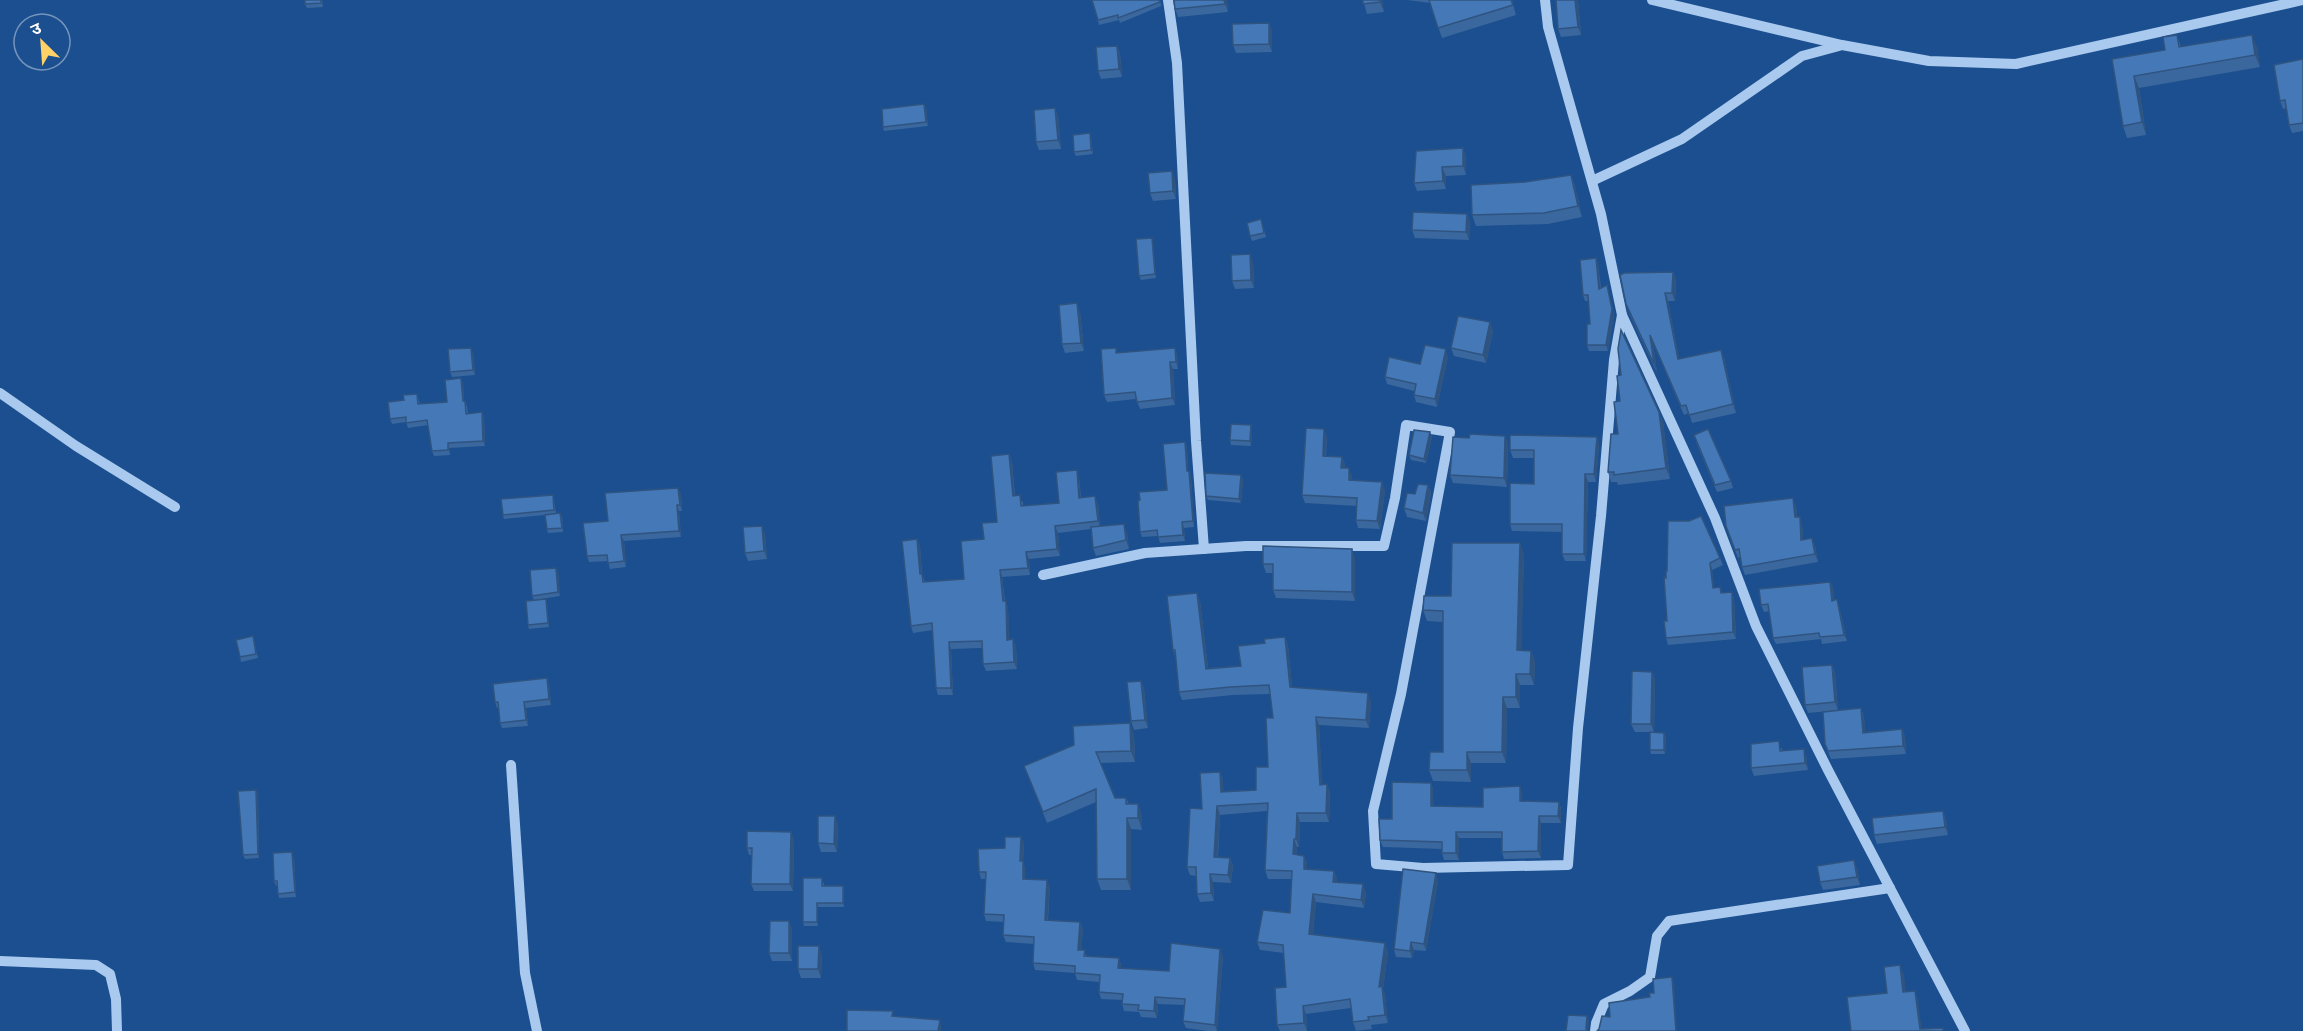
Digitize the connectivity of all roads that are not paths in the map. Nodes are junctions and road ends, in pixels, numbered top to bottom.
1 (1168, 0) edge
2 (1545, 0) edge
3 (1652, 0) edge
4 (2303, 0) edge
5 (1842, 45) junction
6 (1592, 181) junction
7 (1622, 315) junction
8 (0, 393) edge
9 (175, 507) dead end
10 (1204, 549) junction
11 (1043, 575) dead end
12 (511, 765) dead end
13 (1890, 888) junction
14 (0, 961) edge
15 (117, 1031) edge
16 (537, 1031) edge
17 (1595, 1031) edge
18 (1965, 1031) edge

1 - 10 street
2 - 6 street
3 - 5 street
4 - 5 street
5 - 6 street
6 - 7 street
7 - 10 street
7 - 13 street
8 - 9 street
10 - 11 street
12 - 16 street
13 - 17 street
13 - 18 street
14 - 15 street

